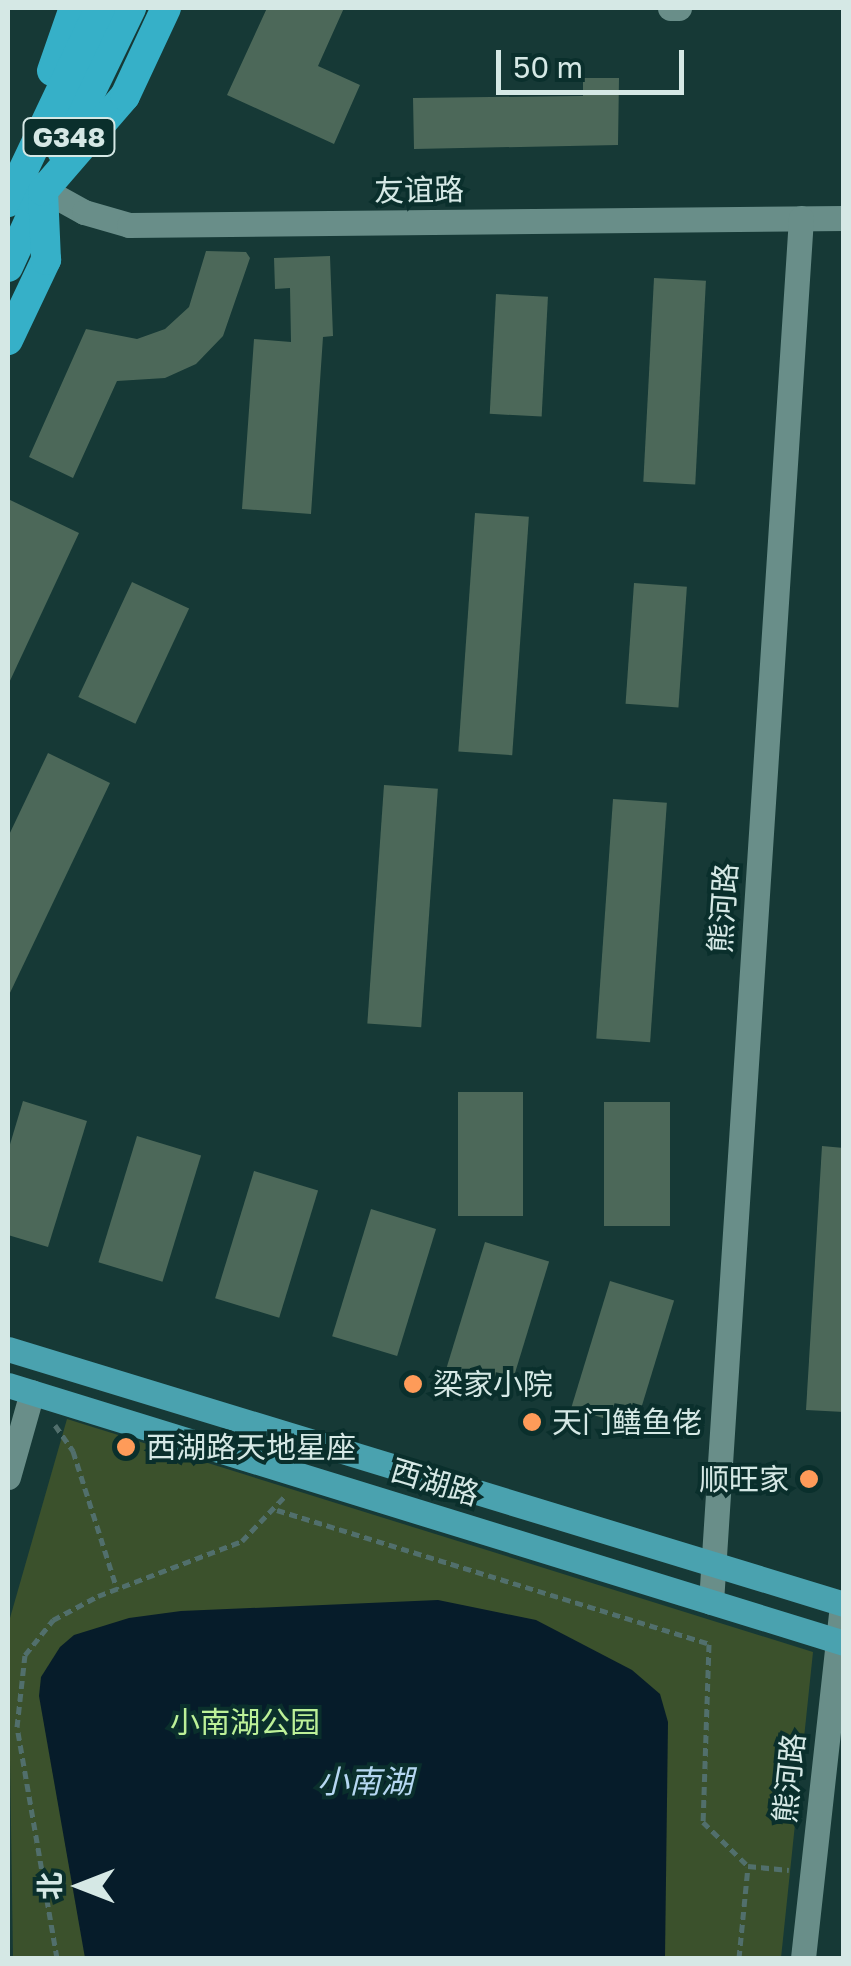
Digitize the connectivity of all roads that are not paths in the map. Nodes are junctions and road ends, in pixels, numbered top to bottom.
1 (74, 8) edge
2 (100, 8) edge
3 (131, 8) edge
4 (166, 8) edge
5 (670, 8) edge
6 (679, 8) edge
7 (17, 185) edge
8 (801, 218) junction
9 (844, 218) edge
10 (8, 267) edge
11 (8, 340) edge
12 (8, 1349) edge
13 (20, 1388) edge
14 (8, 1477) edge
15 (713, 1564) junction
16 (710, 1602) junction
17 (842, 1604) edge
18 (840, 1642) edge
19 (803, 1958) edge

1 - 7 highway
2 - 7 highway, G348
3 - 7 highway, G348
4 - 7 highway
5 - 6 street
7 - 8 street, 友谊路
7 - 10 highway, G348
7 - 11 highway
8 - 9 street, 友谊路
8 - 15 street, 熊河路
12 - 15 main road, 西湖路
13 - 14 street
13 - 16 main road, 西湖路
15 - 16 street, 熊河路
15 - 17 main road, 西湖路
16 - 18 main road, 西湖路
17 - 18 street, 熊河路
18 - 19 street, 熊河路

